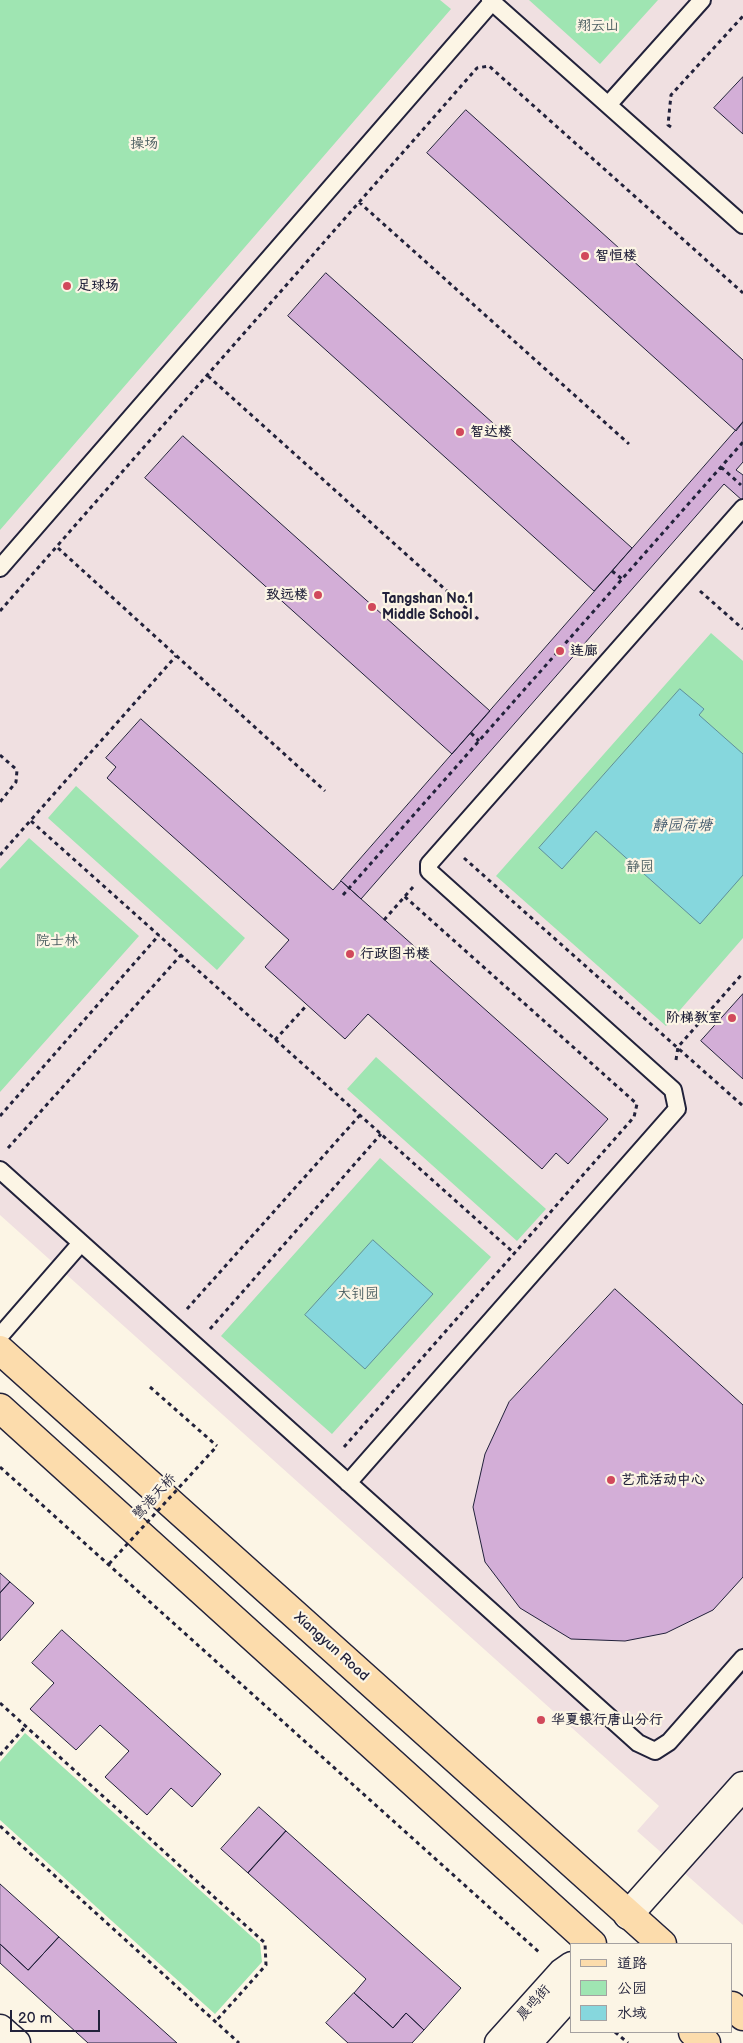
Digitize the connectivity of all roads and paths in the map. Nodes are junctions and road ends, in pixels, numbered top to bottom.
1 (702, 0) edge
2 (491, 1) edge
3 (743, 16) edge
4 (608, 105) junction
5 (675, 131) dead end
6 (359, 202) junction
7 (743, 225) edge
8 (743, 292) edge
9 (208, 376) junction
10 (743, 442) edge
11 (629, 444) dead end
12 (721, 467) junction
13 (743, 487) edge
14 (743, 508) edge
15 (58, 548) junction
16 (0, 568) edge
17 (612, 571) dead end
18 (683, 576) junction
19 (622, 579) junction
20 (0, 611) edge
21 (478, 619) dead end
22 (743, 629) edge
23 (176, 656) junction
24 (470, 733) dead end
25 (479, 741) junction
26 (0, 755) edge
27 (325, 791) dead end
28 (0, 802) edge
29 (31, 821) junction
30 (0, 855) edge
31 (462, 856) dead end
32 (343, 895) dead end
33 (404, 896) dead end
34 (159, 935) junction
35 (181, 955) junction
36 (743, 973) edge
37 (307, 1005) dead end
38 (275, 1040) junction
39 (678, 1047) junction
40 (673, 1090) junction
41 (743, 1106) edge
42 (360, 1115) junction
43 (0, 1116) edge
44 (381, 1134) junction
45 (5, 1153) dead end
46 (0, 1170) edge
47 (81, 1243) junction
48 (514, 1253) junction
49 (184, 1312) dead end
50 (207, 1332) dead end
51 (0, 1336) edge
52 (0, 1350) edge
53 (150, 1387) dead end
54 (0, 1408) edge
55 (341, 1451) dead end
56 (0, 1467) edge
57 (348, 1483) junction
58 (44, 1507) junction
59 (743, 1658) edge
60 (0, 1703) edge
61 (26, 1726) junction
62 (0, 1755) edge
63 (743, 1786) edge
64 (0, 1826) edge
65 (628, 1915) junction
66 (591, 1943) edge
67 (661, 1943) edge
68 (568, 1977) edge
69 (733, 2007) edge
70 (743, 2016) edge
71 (216, 2021) junction
72 (0, 2029) edge
73 (616, 2033) edge
74 (694, 2033) edge
75 (16, 2043) edge
76 (240, 2043) edge
77 (499, 2043) edge
78 (527, 2043) edge
79 (628, 2043) edge
80 (706, 2043) edge

1 - 4 lane
2 - 4 lane
2 - 16 lane
3 - 5 path
4 - 7 lane
6 - 8 path
6 - 9 path
6 - 11 path
9 - 15 path
9 - 21 path
10 - 12 path
12 - 13 path
12 - 19 path
14 - 18 lane
15 - 20 path
15 - 23 path
17 - 19 path
18 - 22 path
18 - 40 lane
19 - 25 path
23 - 27 path
23 - 29 path
24 - 25 path
25 - 32 path
26 - 28 path
29 - 30 path
29 - 34 path
31 - 39 path
33 - 48 path
34 - 35 path
34 - 43 path
35 - 38 path
35 - 45 path
36 - 39 path
37 - 38 path
38 - 42 path
39 - 40 path
39 - 41 path
40 - 57 lane
42 - 44 path
42 - 49 path
44 - 48 path
44 - 50 path
46 - 47 lane
47 - 51 lane
47 - 57 lane
48 - 55 path
52 - 65 main road, Xiangyun Road
53 - 58 path, 鹭港天桥, bridge
54 - 66 main road
56 - 58 path
57 - 59 lane
58 - 68 path
60 - 61 path
61 - 62 path
61 - 71 path
63 - 65 street
64 - 71 path
65 - 67 main road, Xiangyun Road
68 - 77 street, 晨鸣街
68 - 78 street, 晨鸣街
69 - 70 main road
71 - 76 path
72 - 75 street
73 - 79 path
74 - 80 main road

